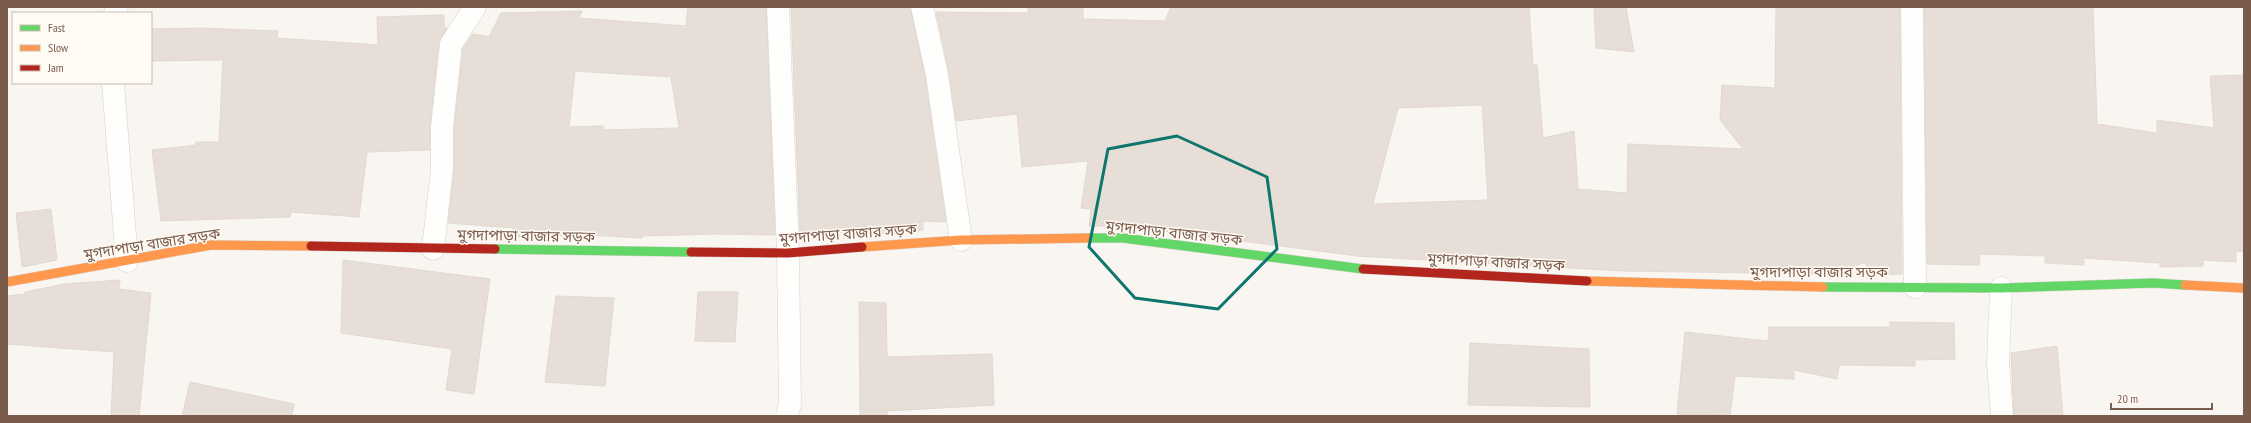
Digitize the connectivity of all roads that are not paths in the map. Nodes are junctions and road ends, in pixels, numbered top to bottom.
1 (475, 7) edge
2 (778, 7) edge
3 (922, 7) edge
4 (1912, 7) edge
5 (113, 84) edge
6 (961, 240) junction
7 (433, 249) junction
8 (788, 253) junction
9 (127, 261) junction
10 (7, 282) edge
11 (1915, 287) junction
12 (2001, 288) junction
13 (2244, 288) edge
14 (787, 416) edge
15 (2002, 416) edge

1 - 7 street
2 - 8 street
3 - 6 street
4 - 11 street
5 - 9 street
6 - 8 street, মুগদাপাড়া বাজার সড়ক
6 - 11 street, মুগদাপাড়া বাজার সড়ক
7 - 8 street, মুগদাপাড়া বাজার সড়ক
7 - 9 street, মুগদাপাড়া বাজার সড়ক
8 - 14 street
9 - 10 street, মুগদাপাড়া বাজার সড়ক
11 - 12 street, মুগদাপাড়া বাজার সড়ক
12 - 13 street, মুগদাপাড়া বাজার সড়ক
12 - 15 street

